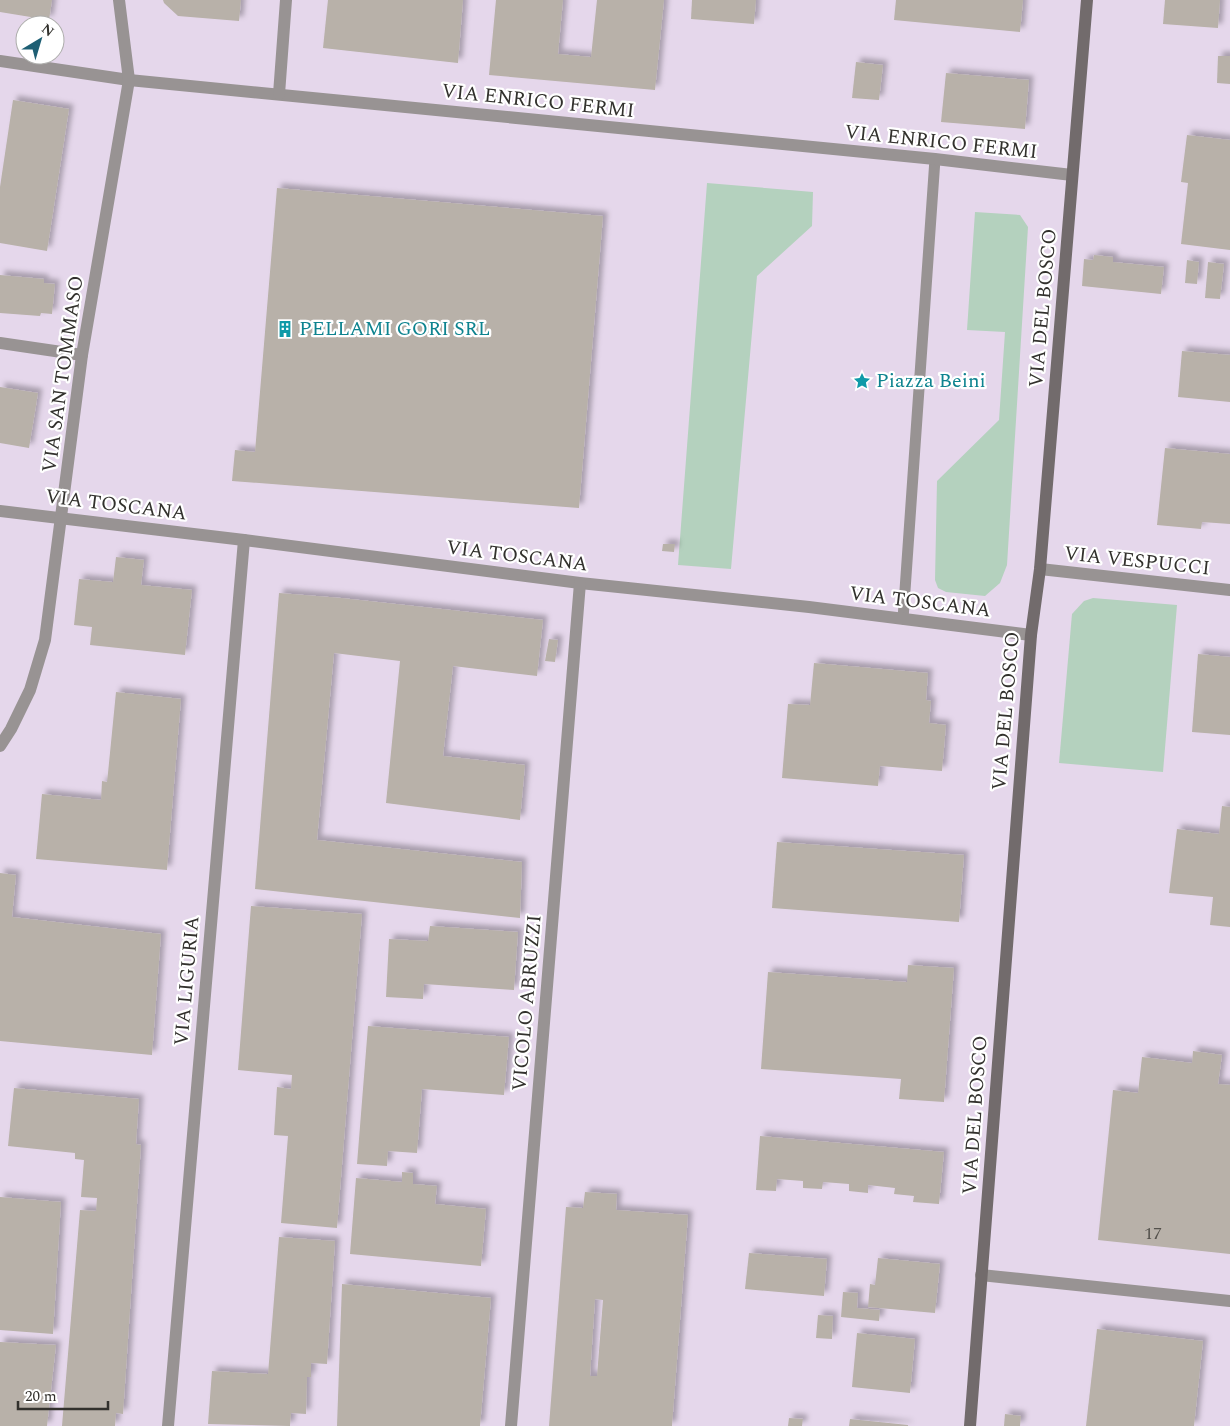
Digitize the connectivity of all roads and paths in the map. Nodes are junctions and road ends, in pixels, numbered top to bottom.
1 (119, 0) edge
2 (286, 0) edge
3 (1087, 0) edge
4 (0, 61) edge
5 (129, 80) junction
6 (279, 94) junction
7 (935, 159) junction
8 (1072, 175) junction
9 (0, 343) edge
10 (82, 355) junction
11 (0, 511) edge
12 (62, 517) junction
13 (244, 540) junction
14 (1040, 569) junction
15 (580, 584) junction
16 (1230, 590) edge
17 (903, 619) junction
18 (1031, 635) junction
19 (0, 746) edge
20 (981, 1276) junction
21 (1230, 1301) edge
22 (168, 1426) edge
23 (511, 1426) edge
24 (970, 1426) edge

1 - 5 street, VIA SAN TOMMASO
2 - 6 street
3 - 8 street, VIA DEL BOSCO
4 - 5 street, VIA ENRICO FERMI
5 - 6 street, VIA ENRICO FERMI
5 - 10 street, VIA SAN TOMMASO
6 - 7 street, VIA ENRICO FERMI
7 - 8 street, VIA ENRICO FERMI
7 - 17 lane
8 - 14 street, VIA DEL BOSCO
9 - 10 street
10 - 12 street, VIA SAN TOMMASO
11 - 12 street, VIA TOSCANA
12 - 13 street, VIA TOSCANA
12 - 19 street, VIA SAN TOMMASO
13 - 15 street, VIA TOSCANA
13 - 22 street, VIA LIGURIA
14 - 16 street, VIA VESPUCCI
14 - 18 street, VIA DEL BOSCO
15 - 17 street, VIA TOSCANA
15 - 23 street, VICOLO ABRUZZI
17 - 18 street, VIA TOSCANA
18 - 20 street, VIA DEL BOSCO
20 - 21 street
20 - 24 street, VIA DEL BOSCO

